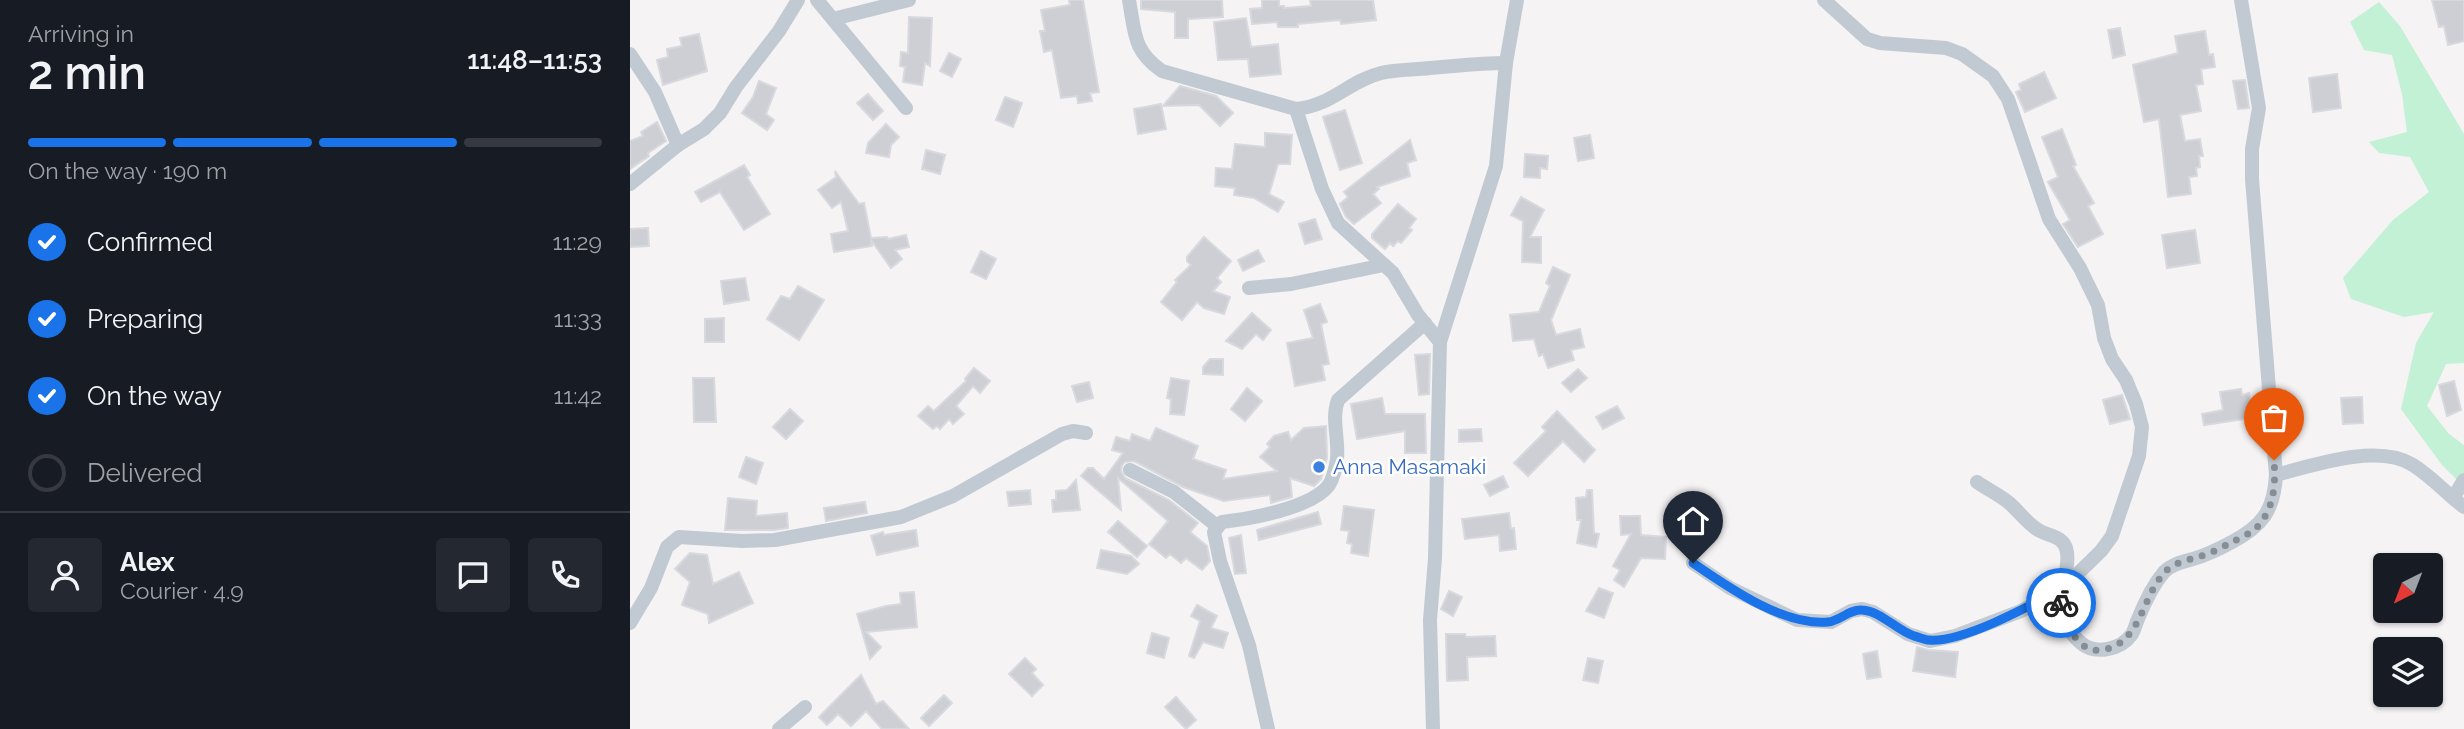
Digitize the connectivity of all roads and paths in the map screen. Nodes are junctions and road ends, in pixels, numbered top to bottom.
1 (798, 0) edge
2 (817, 0) edge
3 (909, 0) edge
4 (1129, 0) edge
5 (1517, 0) edge
6 (1824, 0) edge
7 (2241, 0) edge
8 (833, 19) junction
9 (630, 54) edge
10 (1506, 62) junction
11 (906, 108) dead end
12 (1296, 109) junction
13 (678, 145) junction
14 (630, 184) edge
15 (1384, 265) junction
16 (1250, 289) dead end
17 (1425, 323) junction
18 (1440, 342) junction
19 (1086, 433) dead end
20 (1130, 470) dead end
21 (2276, 475) junction
22 (2464, 480) edge
23 (1977, 482) dead end
24 (2458, 503) edge
25 (1217, 526) junction
26 (1693, 563) dead end
27 (2063, 588) junction
28 (630, 623) edge
29 (805, 707) dead end
30 (779, 729) edge
31 (1268, 729) edge
32 (1433, 729) edge

1 - 13 street
2 - 8 street
3 - 8 street
4 - 12 street
5 - 10 street
6 - 27 street
7 - 21 street
8 - 11 street
9 - 13 street
10 - 12 street
10 - 18 street
12 - 15 street
13 - 14 street
15 - 16 street
15 - 17 street
17 - 18 street
17 - 25 street
18 - 32 street
19 - 28 street
20 - 25 street
21 - 24 street
21 - 27 street
22 - 24 street
23 - 27 street
25 - 31 street
26 - 27 street
29 - 30 street

